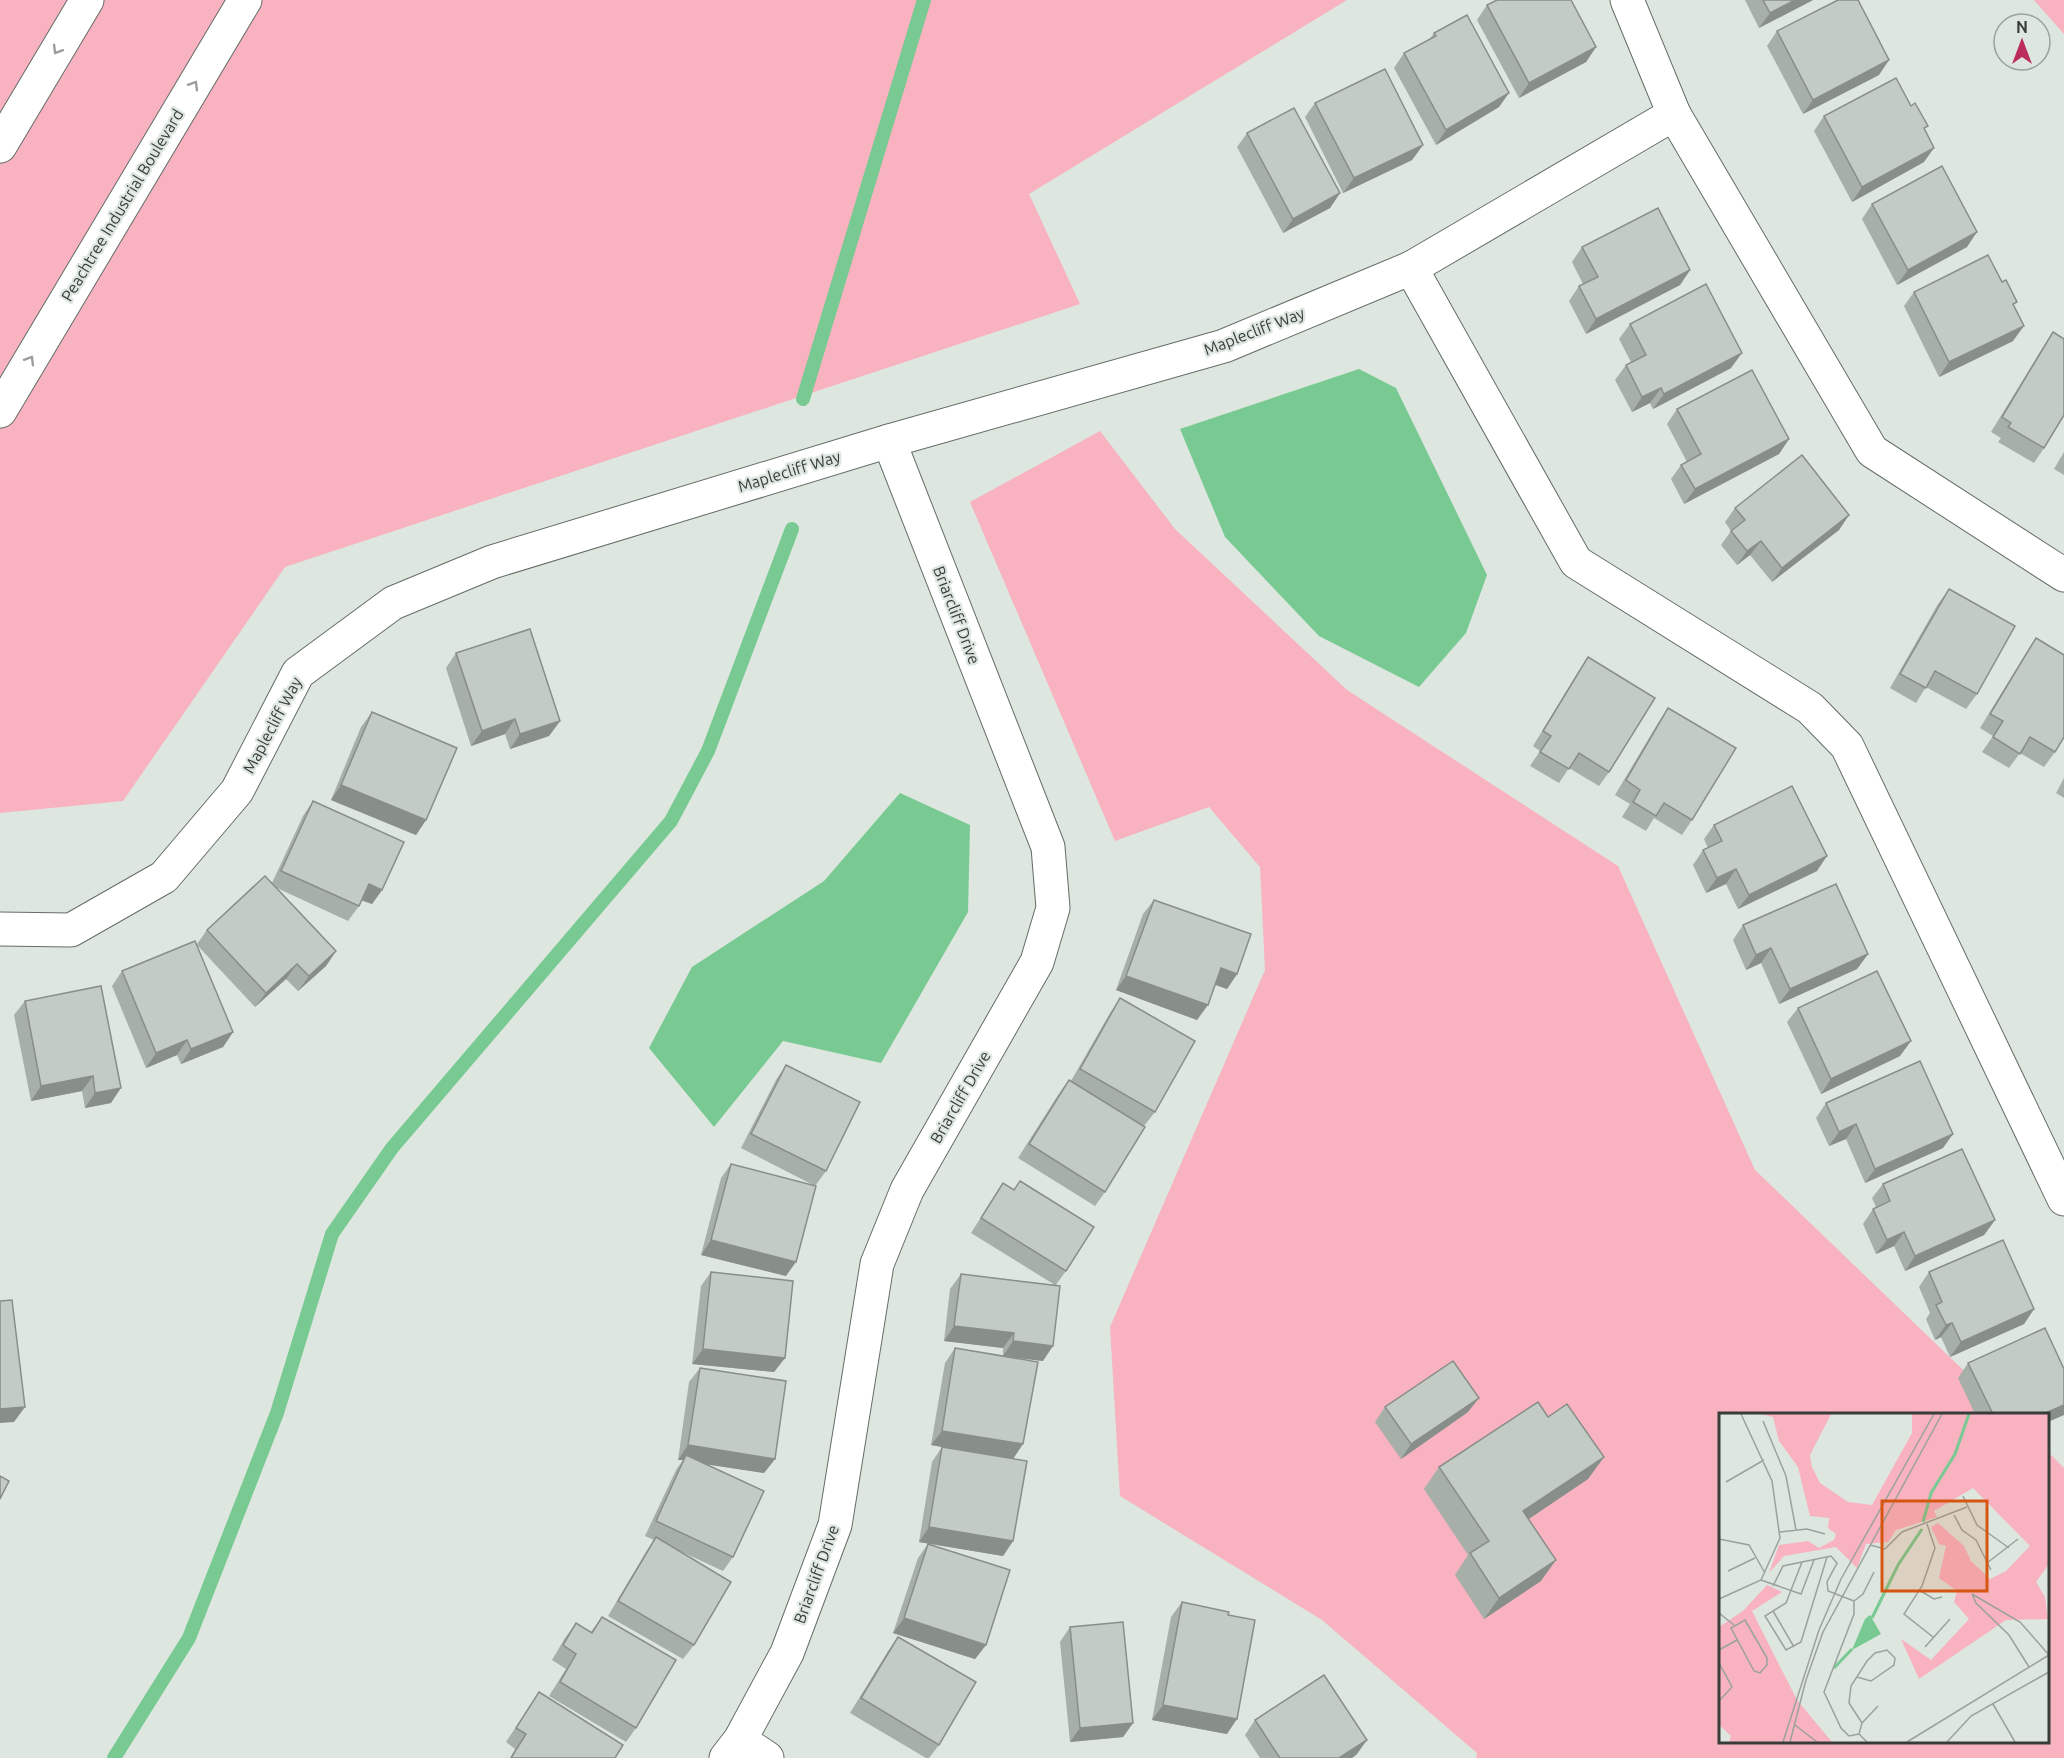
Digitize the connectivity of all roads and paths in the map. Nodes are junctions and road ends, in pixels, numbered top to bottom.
1 (87, 0) edge
2 (245, 0) edge
3 (1627, 0) edge
4 (1674, 114) junction
5 (0, 146) edge
6 (1411, 268) junction
7 (0, 411) edge
8 (889, 441) junction
9 (2064, 574) edge
10 (0, 929) edge
11 (2063, 1195) edge
12 (733, 1749) edge
13 (767, 1758) edge

1 -> 5 street
7 -> 2 street, Peachtree Industrial Boulevard
3 - 4 street
4 - 6 street, Maplecliff Way
4 - 9 street
6 - 8 street, Maplecliff Way
6 - 11 street
8 - 10 street, Maplecliff Way
8 - 12 street, Briarcliff Drive
12 - 13 street

